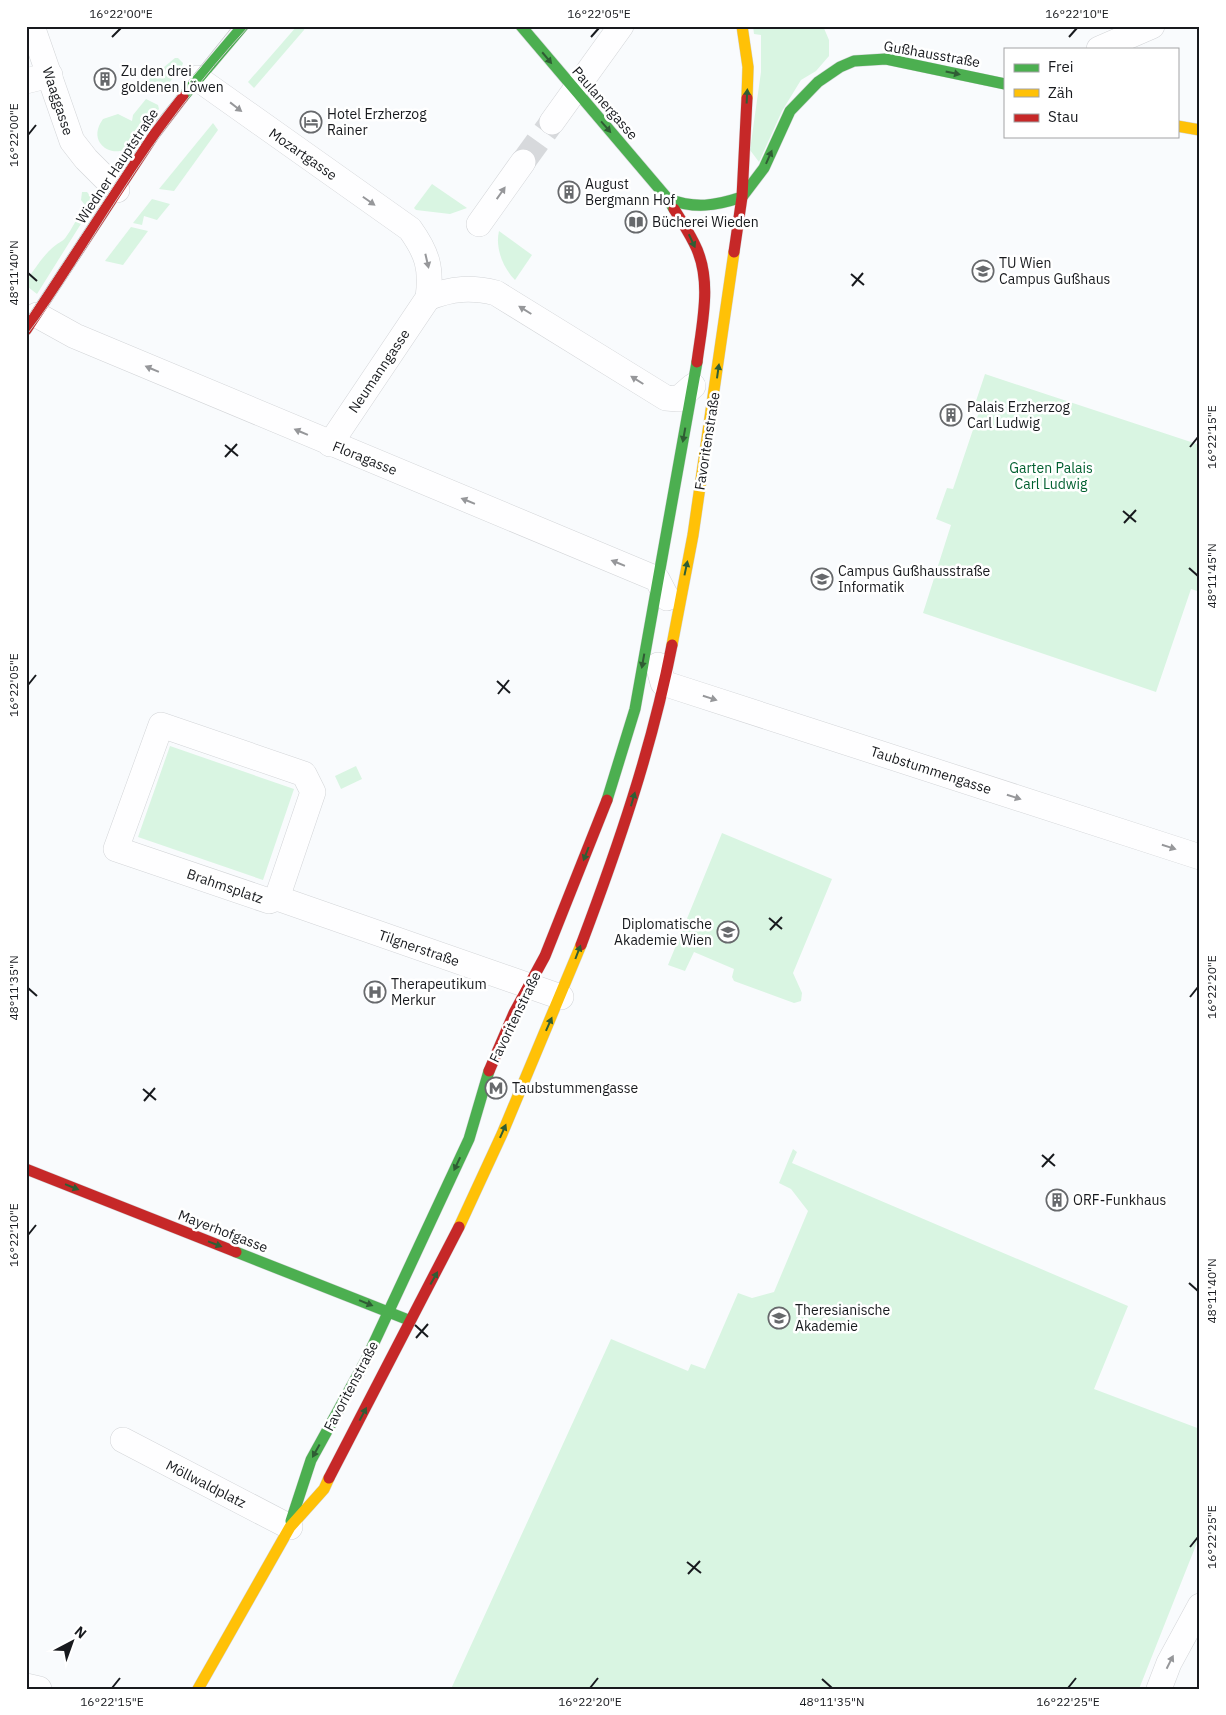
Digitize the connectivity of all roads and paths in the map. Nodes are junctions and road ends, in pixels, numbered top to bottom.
1 (32, 26) edge
2 (243, 26) edge
3 (520, 26) edge
4 (621, 26) edge
5 (742, 26) edge
6 (1152, 26) edge
7 (1101, 48) edge
8 (854, 61) joint
9 (50, 75) junction
10 (197, 78) junction
11 (26, 81) edge
12 (1004, 84) edge
13 (574, 90) junction
14 (552, 122) tunnel mouth
15 (1178, 126) edge
16 (1200, 130) edge
17 (523, 162) tunnel mouth
18 (117, 190) junction
19 (742, 197) junction
20 (668, 199) junction
21 (479, 224) dead end
22 (428, 298) junction
23 (32, 322) edge
24 (693, 386) junction
25 (330, 444) junction
26 (657, 579) junction
27 (676, 616) junction
28 (649, 632) junction
29 (663, 683) junction
30 (1200, 857) edge
31 (277, 898) junction
32 (528, 986) junction
33 (561, 997) junction
34 (26, 1169) edge
35 (388, 1312) junction
36 (410, 1320) junction
37 (123, 1440) dead end
38 (290, 1527) junction
39 (1200, 1606) edge
40 (1192, 1641) edge
41 (26, 1686) edge
42 (39, 1689) edge
43 (198, 1689) edge
44 (1159, 1689) edge

1 - 9 street, Waaggasse
2 - 10 main road, Wiedner Hauptstraße
3 -> 13 main road, Paulanergasse
4 - 13 street
19 -> 5 main road, Favoritenstraße
6 - 7 street
8 -> 12 main road, Gußhausstraße
19 -> 8 main road, Favoritenstraße
9 - 11 street
9 - 18 street, Waaggasse
10 - 18 main road, Wiedner Hauptstraße
10 -> 22 street, Mozartgasse
13 - 14 street
13 -> 20 main road, Paulanergasse
15 - 16 main road
21 -> 17 street
18 - 23 main road, Wiedner Hauptstraße
19 - 20 main road
27 -> 19 main road, Favoritenstraße
20 -> 24 main road, Favoritenstraße
24 -> 22 street
22 - 25 street, Neumanngasse
25 -> 23 street, Floragasse
24 -> 26 main road, Favoritenstraße
26 -> 25 street, Floragasse
26 - 27 street
26 - 28 main road, Favoritenstraße
27 - 29 main road, Favoritenstraße
28 - 29 street, Favoritenstraße
28 -> 32 main road, Favoritenstraße
29 -> 30 street, Taubstummengasse
33 -> 29 main road, Favoritenstraße
31 - 31 street, Brahmsplatz
31 - 32 street, Tilgnerstraße
32 - 33 street, Tilgnerstraße
32 -> 35 main road, Favoritenstraße
36 -> 33 main road, Favoritenstraße
34 -> 35 main road, Mayerhofgasse
35 - 36 main road, Mayerhofgasse
35 -> 38 main road, Favoritenstraße
38 -> 36 main road, Favoritenstraße
37 - 38 street, Möllwaldplatz
38 - 43 main road, Favoritenstraße
39 - 40 street
44 -> 40 street
41 - 42 street

